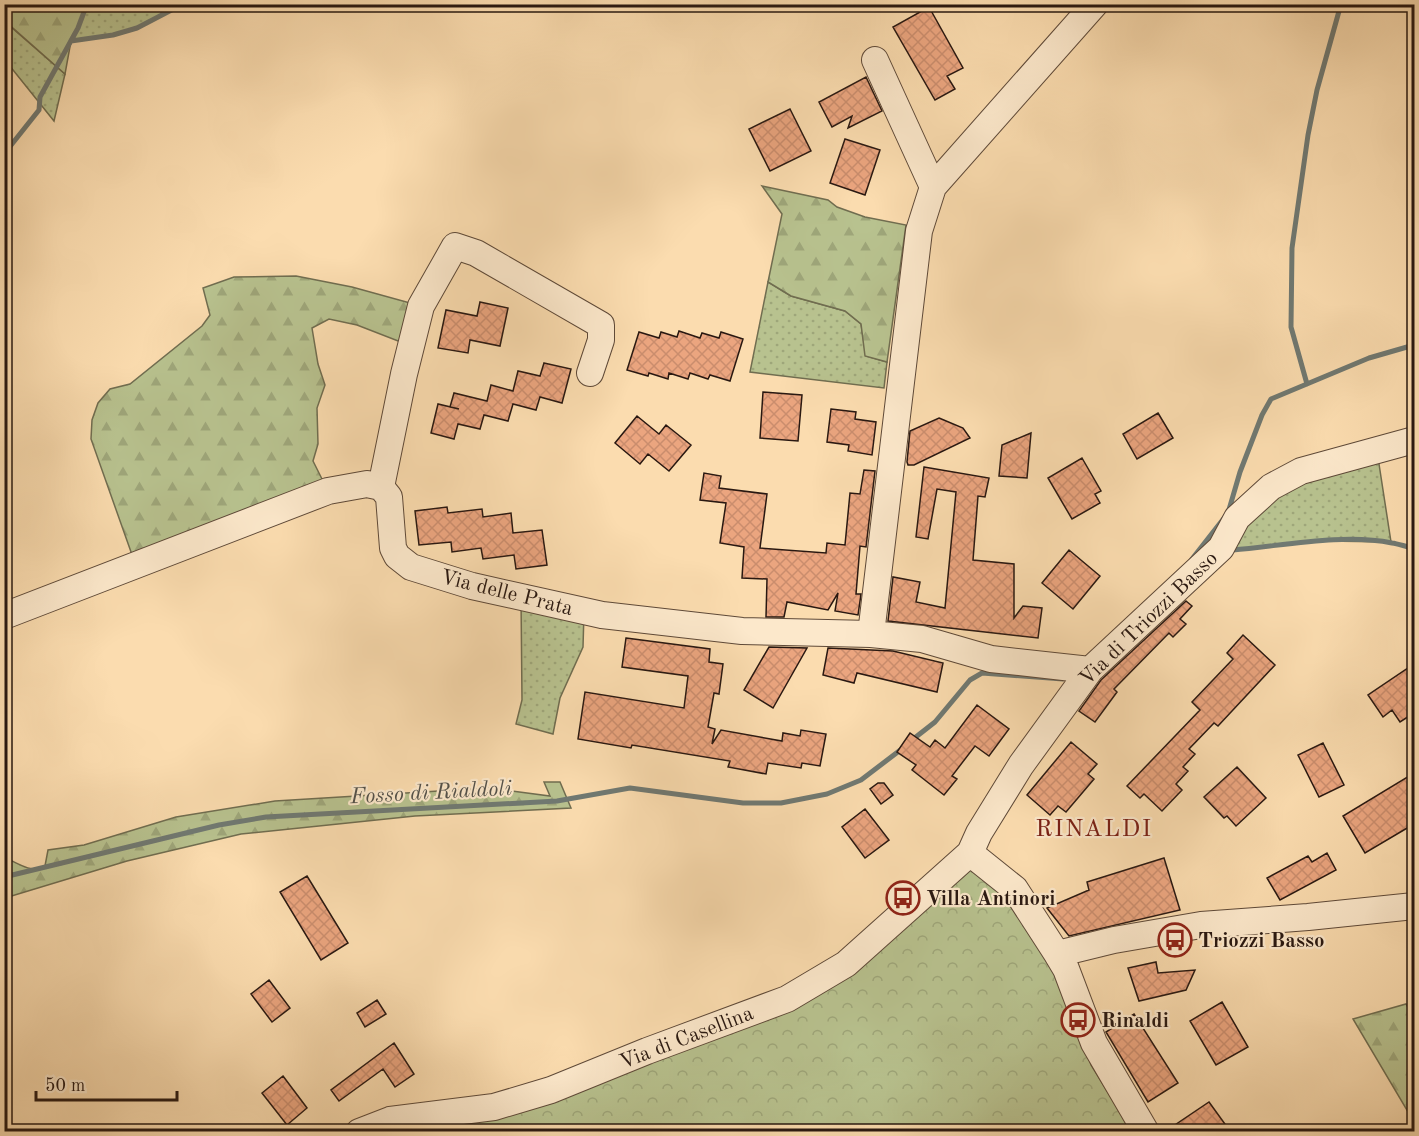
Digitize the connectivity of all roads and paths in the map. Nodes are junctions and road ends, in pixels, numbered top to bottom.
1 (1095, 4) edge
2 (875, 60) dead end
3 (933, 187) junction
4 (590, 372) dead end
5 (1414, 440) edge
6 (381, 487) junction
7 (4, 616) edge
8 (872, 634) junction
9 (1090, 670) junction
10 (970, 853) junction
11 (1414, 906) edge
12 (1057, 954) junction
13 (359, 1131) edge
14 (1146, 1131) edge

1 - 3 street
2 - 3 street
3 - 8 street
4 - 6 street
5 - 9 street, Via di Triozzi Basso
6 - 7 street
6 - 8 street, Via delle Prata
8 - 9 street, Via delle Prata
9 - 10 street, Via di Triozzi Basso
10 - 12 street
10 - 13 street, Via di Casellina
11 - 12 street
12 - 14 street

